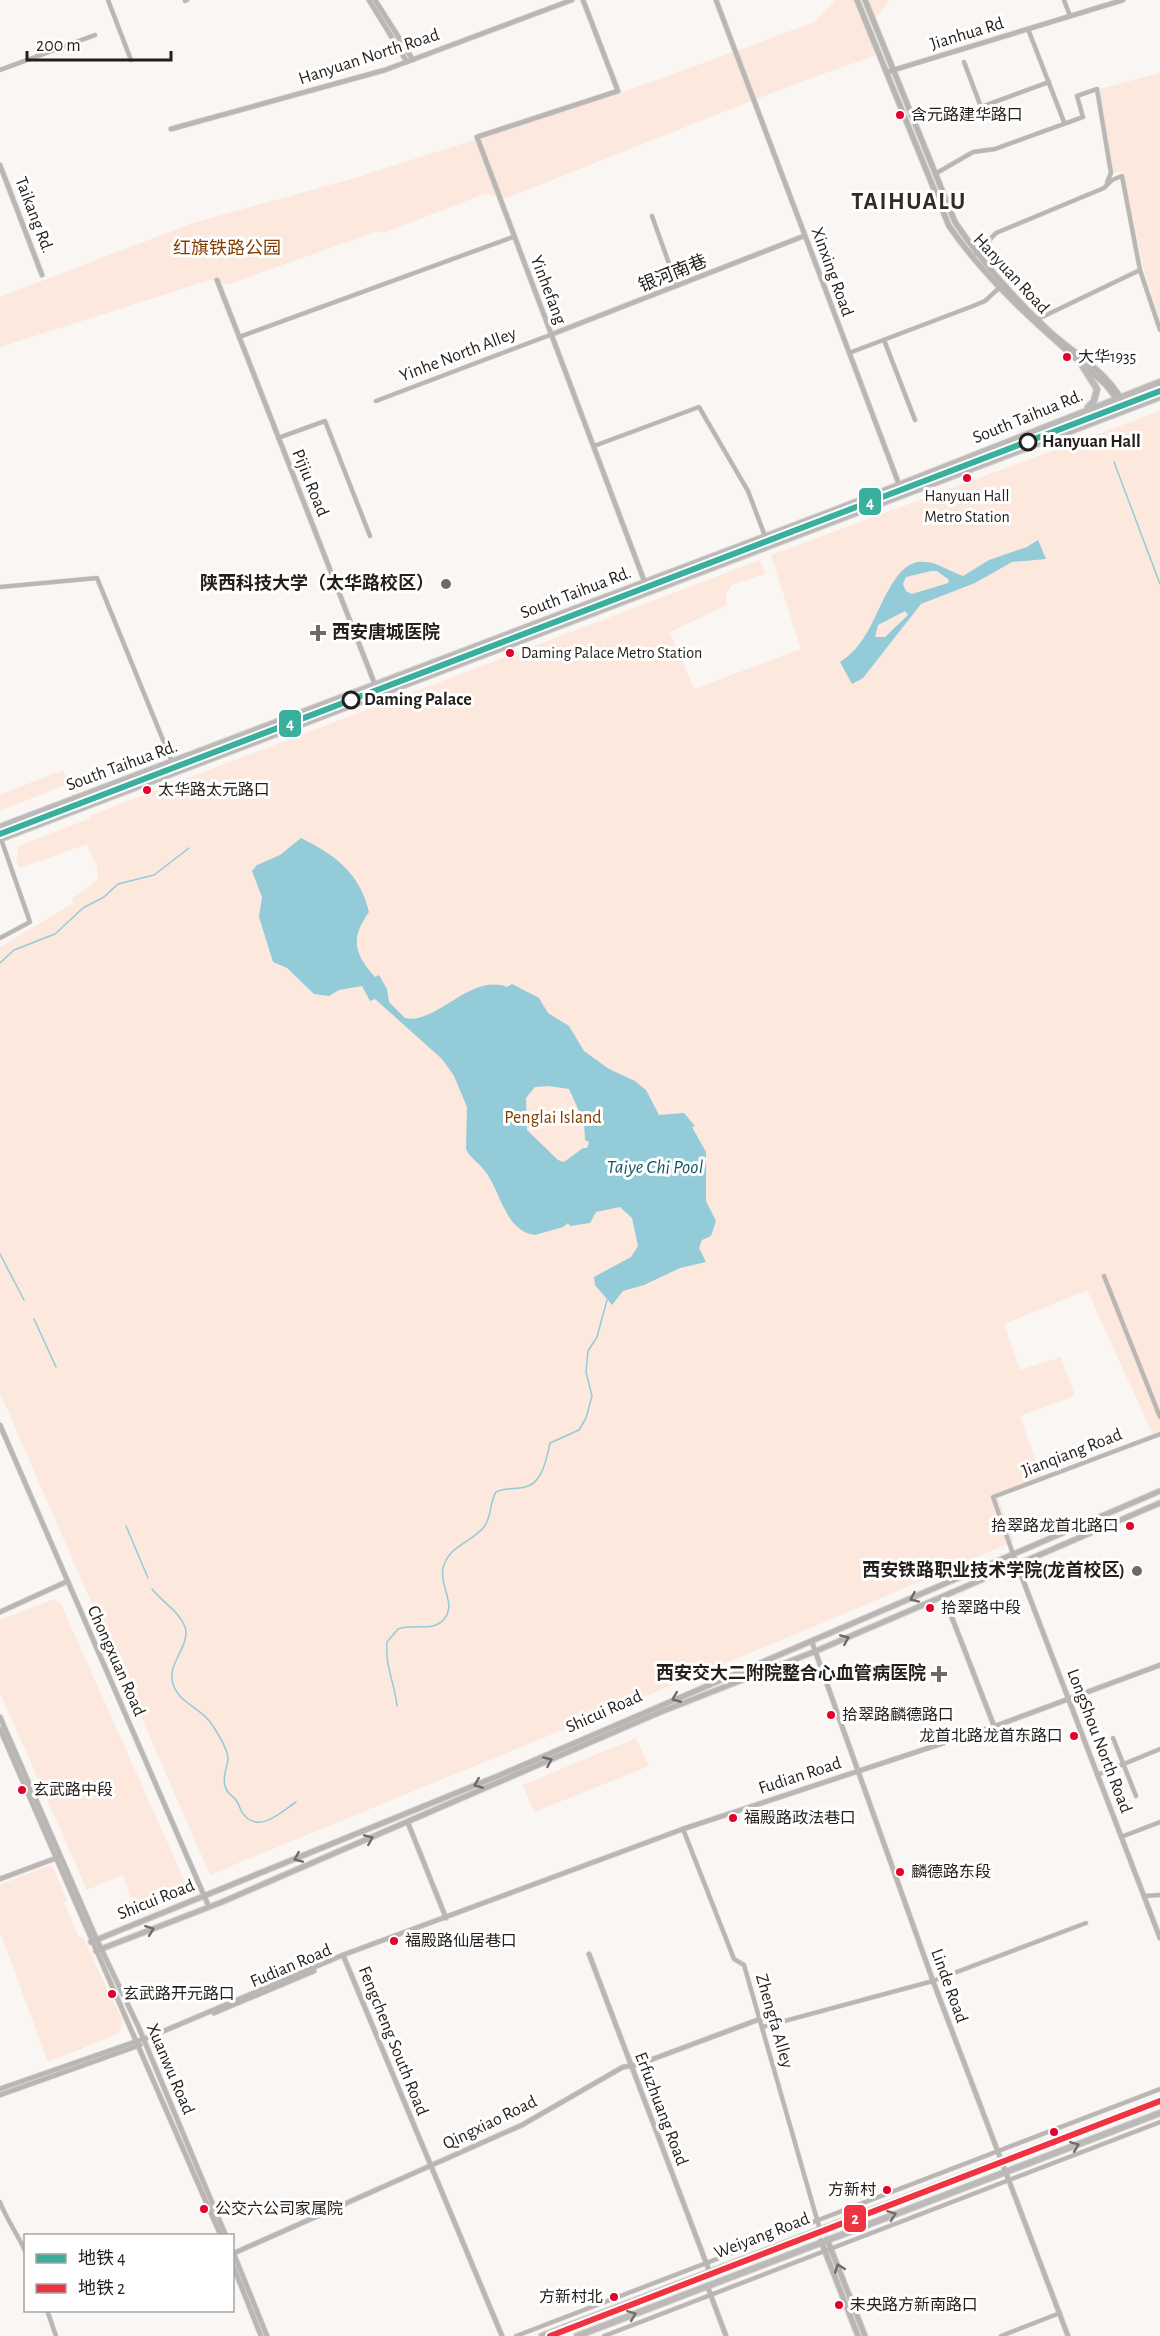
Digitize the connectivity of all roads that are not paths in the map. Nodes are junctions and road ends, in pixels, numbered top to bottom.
1 (108, 0) edge
2 (369, 0) edge
3 (375, 0) edge
4 (572, 0) edge
5 (583, 0) edge
6 (716, 0) edge
7 (857, 0) edge
8 (865, 0) edge
9 (1064, 0) edge
10 (1123, 0) edge
11 (1070, 16) junction
12 (1028, 29) junction
13 (95, 35) dead end
14 (131, 60) dead end
15 (410, 61) junction
16 (964, 62) dead end
17 (0, 70) edge
18 (890, 71) junction
19 (1049, 82) junction
20 (1064, 122) junction
21 (171, 129) dead end
22 (0, 165) edge
23 (935, 174) junction
24 (1104, 188) junction
25 (652, 216) dead end
26 (804, 236) junction
27 (513, 237) junction
28 (976, 254) junction
29 (1140, 270) junction
30 (42, 275) dead end
31 (218, 280) dead end
32 (677, 286) junction
33 (999, 288) junction
34 (1038, 319) junction
35 (1160, 330) edge
36 (550, 335) junction
37 (239, 337) junction
38 (884, 340) junction
39 (848, 353) junction
40 (1080, 362) junction
41 (1160, 382) edge
42 (1119, 397) junction
43 (1160, 397) edge
44 (376, 401) dead end
45 (1124, 410) junction
46 (1081, 412) junction
47 (915, 420) dead end
48 (277, 438) junction
49 (593, 447) junction
50 (899, 484) junction
51 (903, 495) junction
52 (370, 536) dead end
53 (765, 536) junction
54 (644, 582) junction
55 (0, 587) edge
56 (648, 591) junction
57 (375, 685) junction
58 (379, 695) junction
59 (172, 763) junction
60 (0, 826) edge
61 (0, 838) edge
62 (0, 938) edge
63 (1104, 1276) dead end
64 (1160, 1417) edge
65 (0, 1425) edge
66 (1160, 1434) edge
67 (1160, 1491) edge
68 (1160, 1503) edge
69 (1013, 1554) junction
70 (1017, 1565) junction
71 (68, 1581) junction
72 (944, 1597) junction
73 (0, 1611) edge
74 (812, 1642) junction
75 (816, 1652) junction
76 (1160, 1665) edge
77 (1068, 1700) junction
78 (0, 1717) edge
79 (994, 1726) junction
80 (0, 1729) edge
81 (1113, 1738) dead end
82 (1160, 1749) edge
83 (1123, 1763) junction
84 (857, 1771) junction
85 (1097, 1775) junction
86 (1136, 1796) dead end
87 (1160, 1822) edge
88 (408, 1823) junction
89 (683, 1829) junction
90 (1121, 1837) junction
91 (59, 1857) junction
92 (0, 1880) edge
93 (1160, 1895) edge
94 (1143, 1896) junction
95 (206, 1897) junction
96 (209, 1907) junction
97 (447, 1917) junction
98 (1086, 1923) dead end
99 (1160, 1938) edge
100 (94, 1941) junction
101 (98, 1950) junction
102 (589, 1954) dead end
103 (343, 1956) junction
104 (933, 1981) junction
105 (760, 2019) junction
106 (762, 2027) junction
107 (141, 2042) junction
108 (630, 2066) junction
109 (0, 2089) edge
110 (1160, 2089) edge
111 (0, 2095) edge
112 (1160, 2100) edge
113 (1160, 2113) edge
114 (1160, 2122) edge
115 (996, 2152) junction
116 (1000, 2161) junction
117 (430, 2167) junction
118 (1005, 2173) junction
119 (1008, 2180) junction
120 (0, 2202) edge
121 (818, 2222) junction
122 (820, 2230) junction
123 (221, 2234) edge
124 (226, 2234) edge
125 (824, 2240) junction
126 (24, 2248) edge
127 (831, 2248) junction
128 (824, 2250) junction
129 (234, 2253) edge
130 (234, 2255) edge
131 (706, 2264) junction
132 (234, 2268) edge
133 (710, 2272) junction
134 (707, 2285) junction
135 (710, 2295) junction
136 (48, 2312) edge
137 (1060, 2313) junction
138 (56, 2336) edge
139 (261, 2336) edge
140 (267, 2336) edge
141 (502, 2336) edge
142 (516, 2336) edge
143 (542, 2336) edge
144 (577, 2336) edge
145 (604, 2336) edge
146 (726, 2336) edge
147 (858, 2336) edge
148 (865, 2336) edge
149 (1001, 2336) edge
150 (1068, 2336) edge

1 - 14 street
2 - 15 street
3 - 15 street
4 - 15 street, Hanyuan North Road
5 - 27 street, Yinhefang
6 - 26 street, Xinxing Road
7 - 18 main road, Hanyuan Road
8 - 18 main road, Hanyuan Road
9 - 11 street
10 - 11 street, Jianhua Rd
11 - 12 street, Jianhua Rd
12 - 18 street, Jianhua Rd
12 - 19 street
13 - 17 street
15 - 21 street, Hanyuan North Road
16 - 19 street
18 - 23 main road, Hanyuan Road
18 - 33 main road, Hanyuan Road
19 - 20 street
20 - 23 street
20 - 24 street
22 - 30 street, Taikang Rd.
23 - 28 main road, Hanyuan Road
24 - 28 street
24 - 29 street
25 - 32 street
26 - 32 street, 银河南巷
26 - 39 street, Xinxing Road
27 - 36 street, Yinhefang
27 - 37 street
28 - 34 main road, Hanyuan Road
29 - 34 street
29 - 35 street
31 - 37 street, Pijiu Road
32 - 36 street, 银河南巷
33 - 38 street
33 - 40 main road, Hanyuan Road
34 - 42 main road, Hanyuan Road
36 - 44 street, Yinhe North Alley
36 - 49 street, Yinhefang
37 - 48 street, Pijiu Road
38 - 39 street
38 - 47 street
39 - 50 street, Xinxing Road
40 - 42 main road, Hanyuan Road
40 - 46 main road
41 - 42 main road, South Taihua Rd.
42 - 45 main road, Hanyuan Road
42 - 46 main road, South Taihua Rd.
43 - 45 main road, South Taihua Rd.
45 - 51 main road, South Taihua Rd.
46 - 50 main road, South Taihua Rd.
48 - 52 street
48 - 57 street, Pijiu Road
49 - 53 street
49 - 54 street, Yinhefang
50 - 51 street, Xinxing Road
50 - 53 main road, South Taihua Rd.
51 - 56 main road, South Taihua Rd.
53 - 54 main road, South Taihua Rd.
54 - 56 street, Yinhefang
54 - 57 main road, South Taihua Rd.
55 - 59 street
56 - 58 main road, South Taihua Rd.
57 - 58 street, Pijiu Road
57 - 59 main road, South Taihua Rd.
58 - 61 main road, South Taihua Rd.
59 - 60 main road, South Taihua Rd.
61 - 62 street
63 - 64 street
65 - 71 street, Chongxuan Road
66 - 69 street, Jianqiang Road
67 - 69 main road, Shicui Road
68 - 70 main road, Shicui Road
69 - 70 street, LongShou North Road
69 -> 74 main road, Shicui Road
70 - 72 main road, Shicui Road
70 - 77 street, LongShou North Road
71 - 73 street
71 - 95 street, Chongxuan Road
75 -> 72 main road, Shicui Road
72 - 79 street
74 - 75 street, Linde Road
74 -> 95 main road, Shicui Road
75 - 84 street, Linde Road
88 -> 75 main road, Shicui Road
76 - 77 street, Fudian Road
77 - 79 street, Fudian Road
77 - 85 street, LongShou North Road
78 - 91 street, Xuanwu Road
79 - 84 street, Fudian Road
80 - 91 street, Xuanwu Road
81 - 83 street
82 - 83 street
83 - 85 street
83 - 86 street
84 - 89 street, Fudian Road
84 - 104 street, Linde Road
85 - 90 street, LongShou North Road
87 - 90 street
96 -> 88 main road, Shicui Road
88 - 97 street
89 - 97 street, Fudian Road
89 - 105 street, Zhengfa Alley
90 - 94 street, LongShou North Road
91 - 92 street
91 - 100 street, Xuanwu Road
93 - 94 street
94 - 99 street, LongShou North Road
95 - 96 street, Chongxuan Road
95 - 100 main road, Shicui Road
101 -> 96 main road, Shicui Road
97 - 103 street, Fudian Road
98 - 104 street
100 - 101 street, Xuanwu Road
101 - 107 street, Xuanwu Road
102 - 108 street, Erfuzhuang Road
103 - 107 street, Fudian Road
103 - 117 street, Fengcheng South Road
104 - 106 street
104 - 115 street, Linde Road
105 - 106 street, Zhengfa Alley
105 - 108 street, Qingxiao Road
106 - 121 street, Zhengfa Alley
107 - 109 street
107 - 111 street
107 - 123 street, Xuanwu Road
107 - 124 street, Xuanwu Road
108 - 117 street, Qingxiao Road
108 - 131 street, Erfuzhuang Road
110 - 115 street
112 - 116 main road, Weiyang Road
118 -> 113 main road, Weiyang Road
114 - 119 street
115 - 116 street, Linde Road
115 - 121 street
116 - 118 street, Linde Road
116 - 122 main road, Weiyang Road
117 - 129 street, Qingxiao Road
117 - 141 street, Fengcheng South Road
118 - 119 street, Linde Road
125 -> 118 main road, Weiyang Road
119 - 127 street
119 - 137 street, Linde Road
120 - 126 street
121 - 122 street, Zhengfa Alley
121 - 131 street
122 - 133 main road, Weiyang Road
125 - 127 main road
125 - 128 main road
125 - 134 main road, Weiyang Road
127 - 128 street
148 -> 127 main road
128 - 135 street
128 - 147 main road
130 - 140 street
131 - 133 street, Erfuzhuang Road
131 - 142 street
132 - 139 street
133 - 143 main road, Weiyang Road
134 - 135 street
144 -> 134 main road, Weiyang Road
135 - 145 street
135 - 146 street
136 - 138 street
137 - 149 street
137 - 150 street, Linde Road

